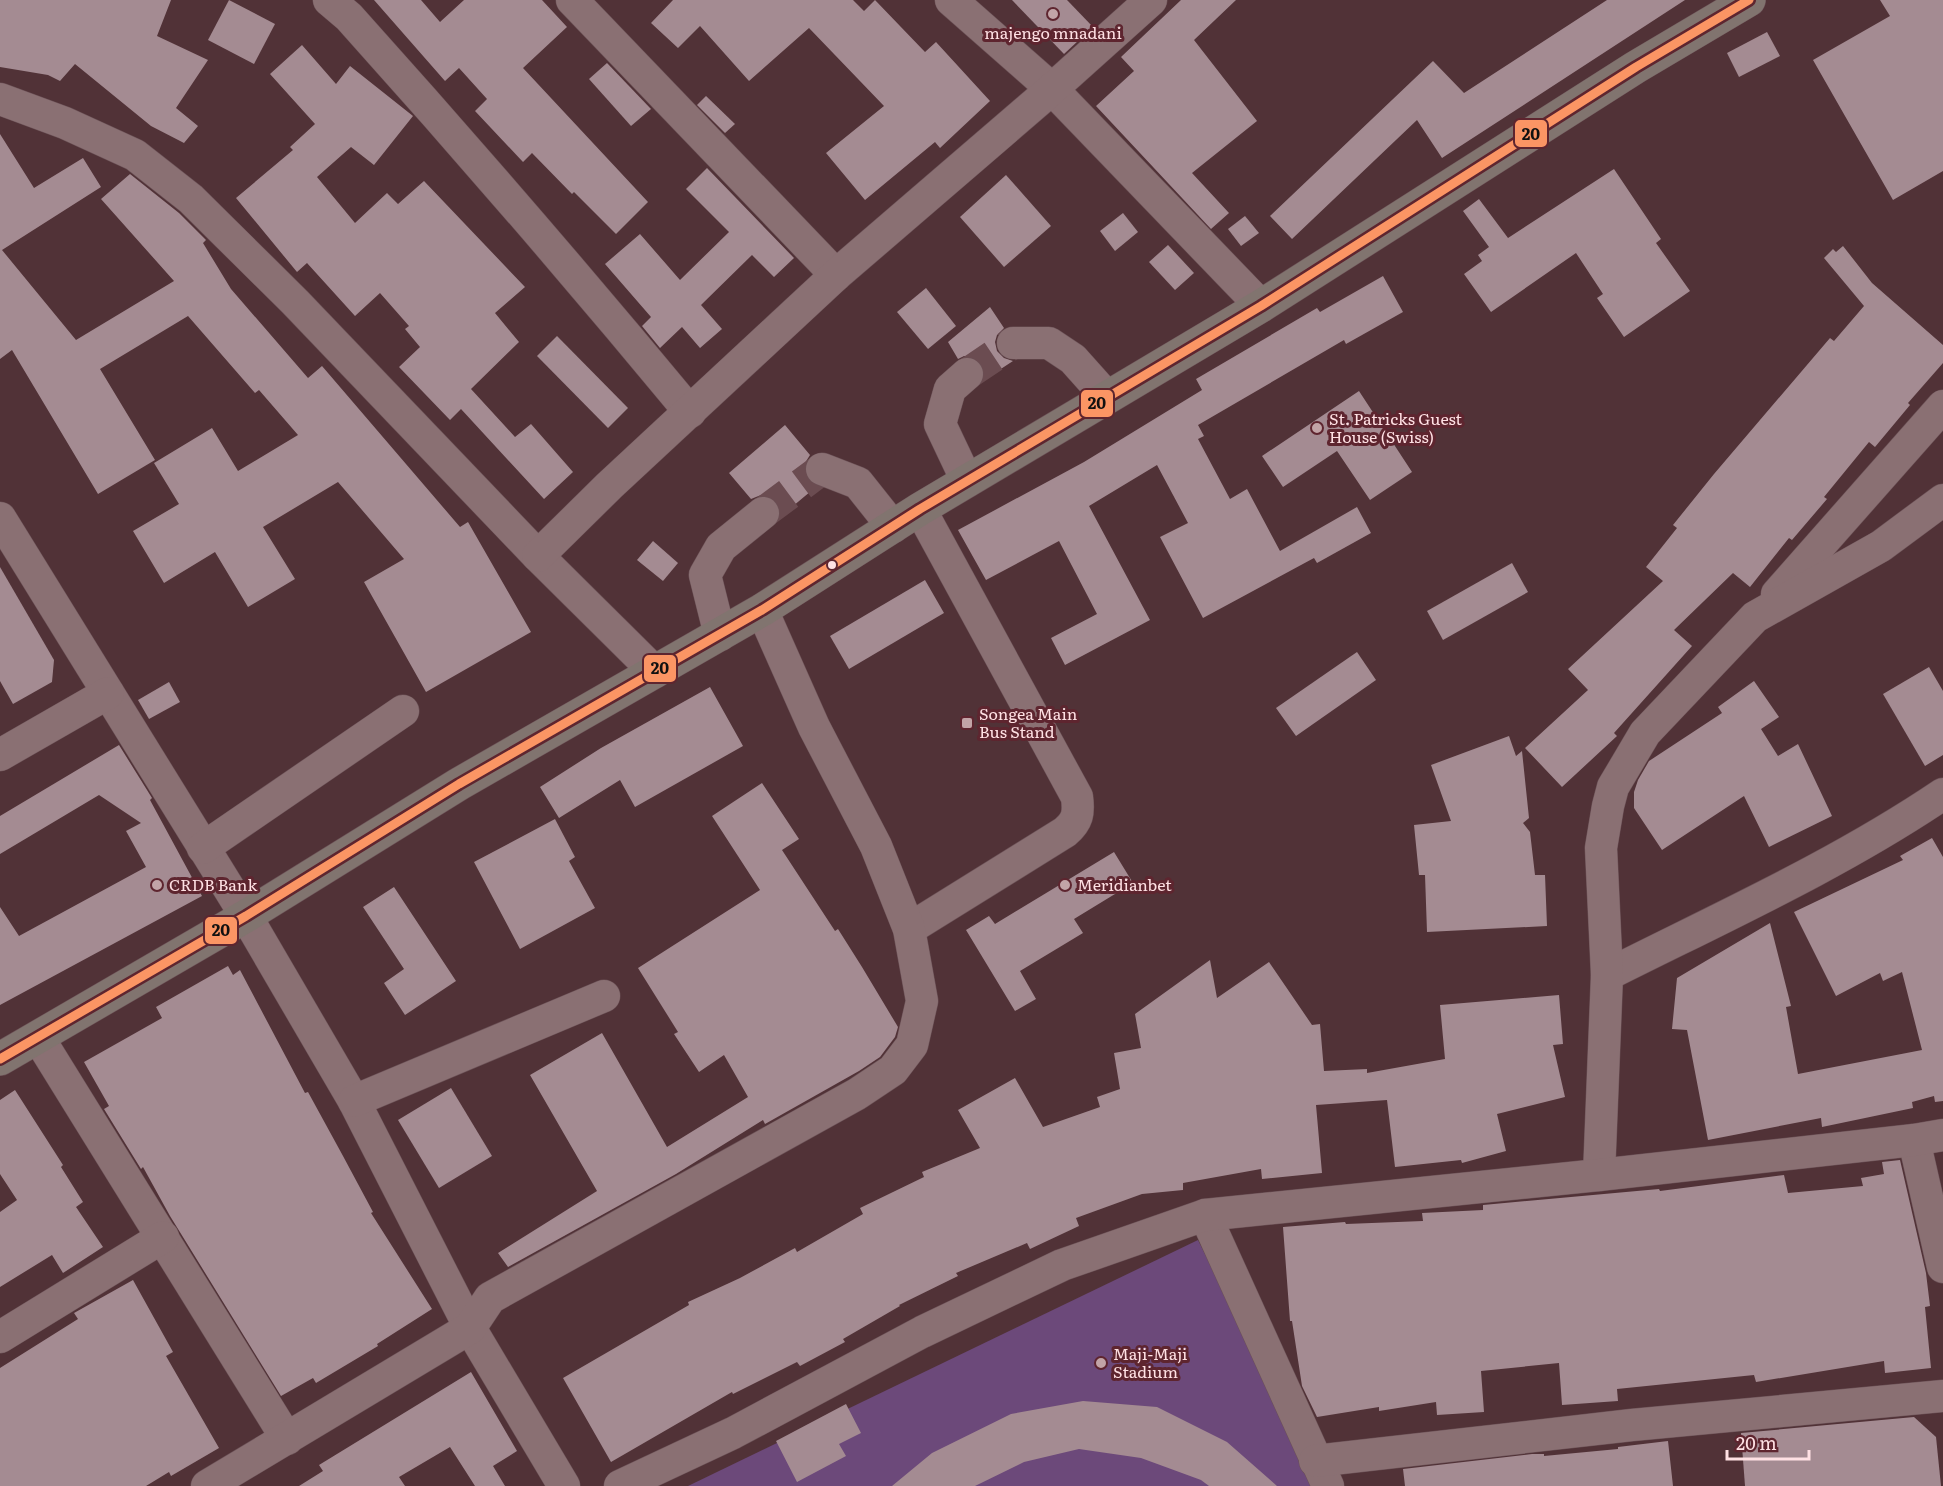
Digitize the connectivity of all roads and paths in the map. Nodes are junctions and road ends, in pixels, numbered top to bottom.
1 (329, 0) edge
2 (572, 0) edge
3 (951, 0) edge
4 (1151, 0) edge
5 (1749, 0) edge
6 (1052, 89) junction
7 (0, 99) edge
8 (836, 275) junction
9 (1261, 306) junction
10 (1013, 343) tunnel mouth
11 (967, 374) tunnel mouth
12 (1107, 397) junction
13 (1943, 406) edge
14 (690, 412) junction
15 (822, 469) dead end
16 (967, 481) junction
17 (1943, 500) edge
18 (763, 513) tunnel mouth
19 (0, 518) edge
20 (906, 518) junction
21 (538, 556) junction
22 (762, 610) junction
23 (1755, 617) junction
24 (720, 635) junction
25 (655, 672) junction
26 (108, 693) junction
27 (403, 711) dead end
28 (0, 755) edge
29 (1943, 794) edge
30 (203, 848) junction
31 (246, 916) junction
32 (909, 929) junction
33 (1607, 975) junction
34 (604, 996) dead end
35 (38, 1037) junction
36 (0, 1059) edge
37 (354, 1101) junction
38 (1929, 1137) edge
39 (1599, 1175) junction
40 (1205, 1215) junction
41 (163, 1237) junction
42 (1943, 1267) edge
43 (470, 1328) junction
44 (0, 1337) edge
45 (1943, 1396) edge
46 (287, 1439) junction
47 (1322, 1473) edge
48 (207, 1486) edge
49 (564, 1486) edge
50 (620, 1486) edge

1 - 14 street
2 - 8 street
3 - 6 street
4 - 6 street
5 - 9 highway
6 - 8 street
6 - 9 street
7 - 21 street
8 - 14 street
9 - 12 highway
10 - 12 street
11 - 16 street
12 - 16 highway
13 - 23 street
14 - 21 street
15 - 20 street
16 - 20 highway
17 - 23 street
18 - 24 street
19 - 26 street
20 - 22 highway
20 - 32 street
21 - 25 street
22 - 24 highway
22 - 32 street
23 - 33 street
24 - 25 highway
25 - 31 highway
26 - 28 street
26 - 30 street
27 - 30 street
29 - 33 street
30 - 31 street
31 - 35 highway
31 - 37 street
32 - 43 street
33 - 39 street
34 - 37 street
35 - 36 highway
35 - 41 street
37 - 43 street
38 - 39 street
38 - 42 street
39 - 40 street
40 - 47 street
40 - 50 street
41 - 44 street
41 - 46 street
43 - 46 street
43 - 49 street
45 - 47 street
46 - 48 street

